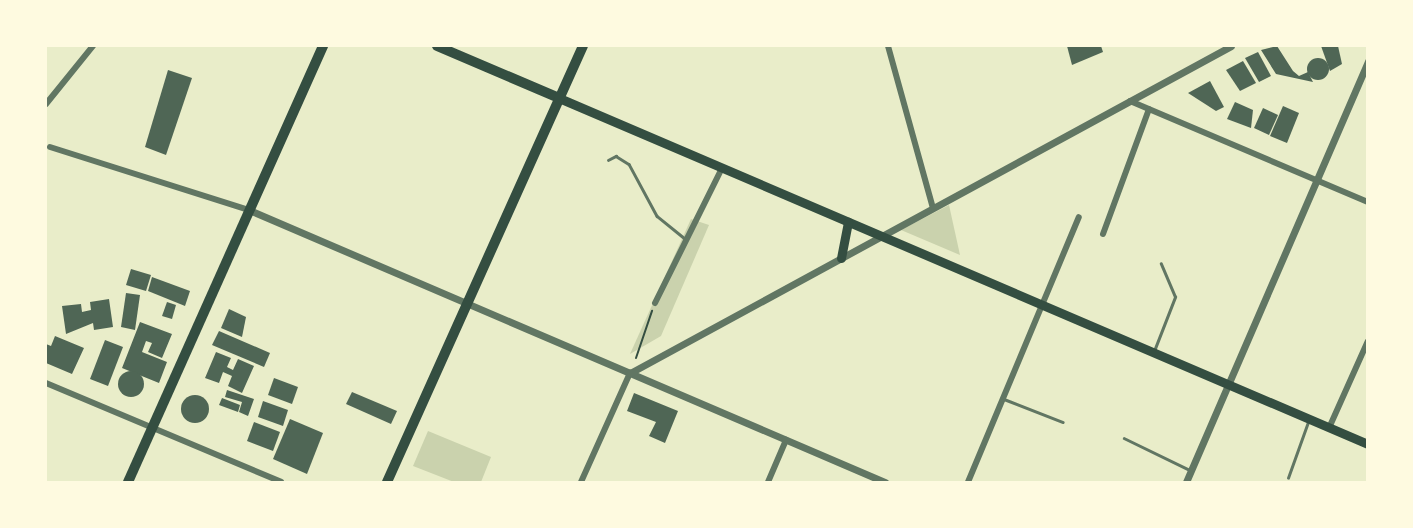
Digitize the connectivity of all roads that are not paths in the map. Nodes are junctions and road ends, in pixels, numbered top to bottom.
1 (93, 46) edge
2 (323, 46) edge
3 (437, 46) edge
4 (583, 46) edge
5 (888, 46) edge
6 (1231, 46) edge
7 (1367, 61) edge
8 (559, 98) junction
9 (1130, 101) junction
10 (46, 104) edge
11 (1149, 109) junction
12 (50, 147) dead end
13 (608, 160) dead end
14 (722, 168) junction
15 (1316, 180) junction
16 (1367, 202) edge
17 (933, 208) junction
18 (249, 210) junction
19 (1079, 217) dead end
20 (848, 222) junction
21 (1103, 234) dead end
22 (881, 236) junction
23 (684, 238) junction
24 (841, 258) junction
25 (1161, 264) dead end
26 (655, 303) road end
27 (467, 304) junction
28 (1044, 306) junction
29 (1367, 341) edge
30 (1153, 352) junction
31 (630, 373) junction
32 (46, 383) edge
33 (1228, 384) junction
34 (1004, 399) junction
35 (1309, 419) junction
36 (1063, 422) dead end
37 (152, 428) junction
38 (1329, 428) junction
39 (1124, 438) dead end
40 (786, 440) junction
41 (1367, 444) edge
42 (1191, 471) junction
43 (1288, 478) dead end
44 (128, 482) edge
45 (281, 482) edge
46 (387, 482) edge
47 (581, 482) edge
48 (768, 482) edge
49 (885, 482) edge
50 (968, 482) edge
51 (1186, 482) edge

1 - 10 street
2 - 18 main road
3 - 8 main road
4 - 8 main road
5 - 17 street
6 - 9 street
7 - 15 street
8 - 14 main road
8 - 27 main road
9 - 11 street
9 - 17 street
11 - 15 street
11 - 21 street
12 - 18 street
13 - 23 lane
14 - 20 main road
14 - 23 street
15 - 16 street
15 - 33 street
17 - 22 street
18 - 27 street
18 - 37 main road
19 - 28 street
20 - 22 main road
20 - 24 main road
22 - 24 street
22 - 28 main road
23 - 26 street
24 - 31 street
25 - 30 lane
27 - 31 street
27 - 46 main road
28 - 30 main road
28 - 34 street
29 - 38 street
30 - 33 main road
31 - 40 street
31 - 47 street
32 - 37 street
33 - 35 main road
33 - 42 street
34 - 36 lane
34 - 50 street
35 - 38 main road
35 - 43 lane
37 - 44 main road
37 - 45 street
38 - 41 main road
39 - 42 lane
40 - 48 street
40 - 49 street
42 - 51 street

